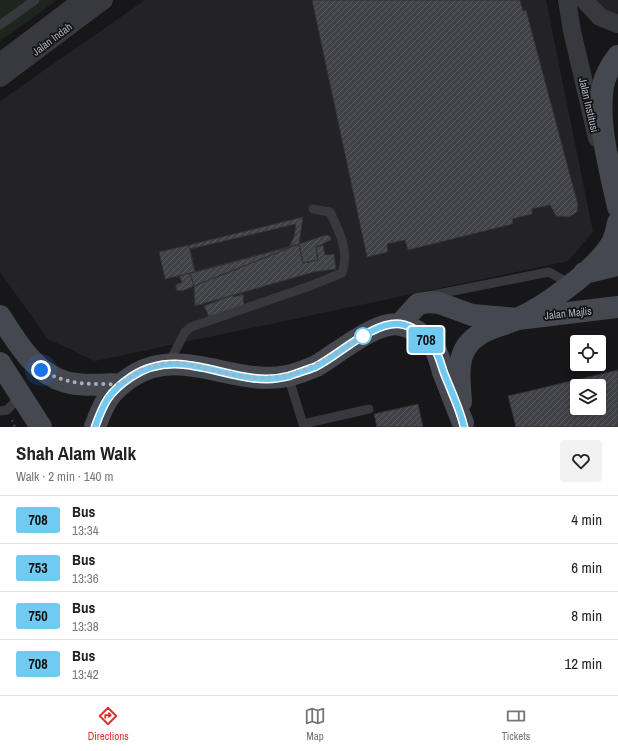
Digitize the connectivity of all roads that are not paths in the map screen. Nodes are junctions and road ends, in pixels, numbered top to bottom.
1 (35, 0) edge
2 (82, 0) edge
3 (104, 0) edge
4 (566, 0) edge
5 (584, 0) edge
6 (618, 24) edge
7 (0, 25) edge
8 (618, 56) edge
9 (2, 57) edge
10 (0, 78) edge
11 (607, 156) junction
12 (618, 207) edge
13 (313, 209) dead end
14 (618, 223) edge
15 (618, 266) edge
16 (576, 279) junction
17 (418, 304) junction
18 (618, 307) edge
19 (0, 316) edge
20 (518, 319) junction
21 (400, 324) junction
22 (0, 363) edge
23 (169, 363) junction
24 (288, 376) junction
25 (121, 384) junction
26 (21, 396) junction
27 (369, 409) dead end
28 (0, 411) edge
29 (463, 425) edge
30 (41, 427) edge
31 (95, 427) edge

1 - 7 lane
2 - 9 street, Jalan Indah
3 - 10 street, Jalan Indah
4 - 11 street, Jalan Institusi
5 - 6 street
8 - 11 main road
11 - 12 main road, Jalan Institusi
13 - 23 lane
14 - 16 main road
15 - 16 main road
16 - 17 lane
16 - 20 main road
17 - 20 main road
17 - 21 main road
18 - 20 main road, Jalan Majlis
19 - 25 main road
20 - 29 main road
21 - 24 main road
21 - 29 main road
22 - 26 main road
23 - 24 main road
23 - 25 main road
24 - 27 lane
25 - 31 main road
26 - 28 lane
26 - 30 main road

